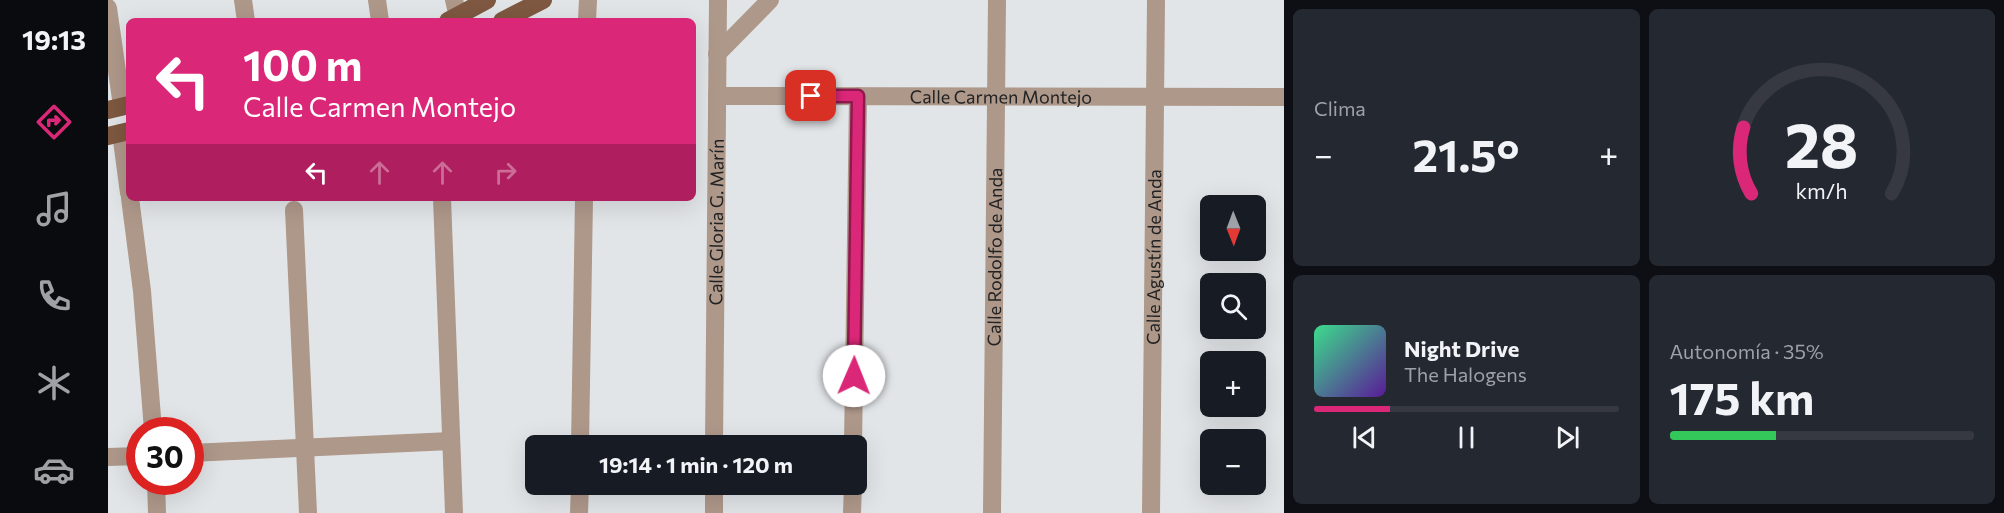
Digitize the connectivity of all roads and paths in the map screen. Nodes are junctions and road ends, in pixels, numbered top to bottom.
1 (243, 0) edge
2 (377, 0) edge
3 (487, 0) edge
4 (543, 0) edge
5 (588, 0) edge
6 (718, 0) edge
7 (770, 0) edge
8 (997, 0) edge
9 (1156, 0) edge
10 (108, 8) edge
11 (454, 14) edge
12 (246, 18) edge
13 (380, 18) edge
14 (508, 18) edge
15 (587, 18) edge
16 (717, 54) junction
17 (717, 96) junction
18 (858, 96) junction
19 (996, 96) junction
20 (1157, 97) junction
21 (1284, 97) edge
22 (120, 107) edge
23 (119, 133) edge
24 (126, 175) edge
25 (130, 201) edge
26 (442, 201) edge
27 (584, 201) edge
28 (294, 210) dead end
29 (152, 417) edge
30 (580, 435) edge
31 (714, 435) edge
32 (853, 435) edge
33 (451, 441) junction
34 (305, 448) junction
35 (204, 452) edge
36 (126, 456) edge
37 (108, 457) edge
38 (157, 495) edge
39 (580, 495) edge
40 (714, 495) edge
41 (853, 495) edge
42 (158, 513) edge
43 (308, 513) edge
44 (454, 513) edge
45 (579, 513) edge
46 (714, 513) edge
47 (852, 513) edge
48 (992, 513) edge
49 (1151, 513) edge

1 - 12 street
2 - 13 street
3 - 11 main road
4 - 14 main road
5 - 15 street
6 - 16 street, Calle Gloria G. Marín
7 - 16 street
8 - 19 street, Calle Rodolfo de Anda
9 - 20 street, Calle Agustín de Anda
10 - 22 street
16 - 17 street, Calle Gloria G. Marín
17 - 18 street, Calle Carmen Montejo
17 - 31 street, Calle Gloria G. Marín
18 - 19 street, Calle Carmen Montejo
18 - 32 street
19 - 20 street, Calle Carmen Montejo
19 - 48 street, Calle Rodolfo de Anda
20 - 21 street, Calle Carmen Montejo
20 - 49 street, Calle Agustín de Anda
23 - 24 street
25 - 29 street
26 - 33 street
27 - 30 street
28 - 34 street
33 - 34 street
33 - 44 street
34 - 35 street
34 - 43 street
36 - 37 street
38 - 42 street
39 - 45 street
40 - 46 street
41 - 47 street

